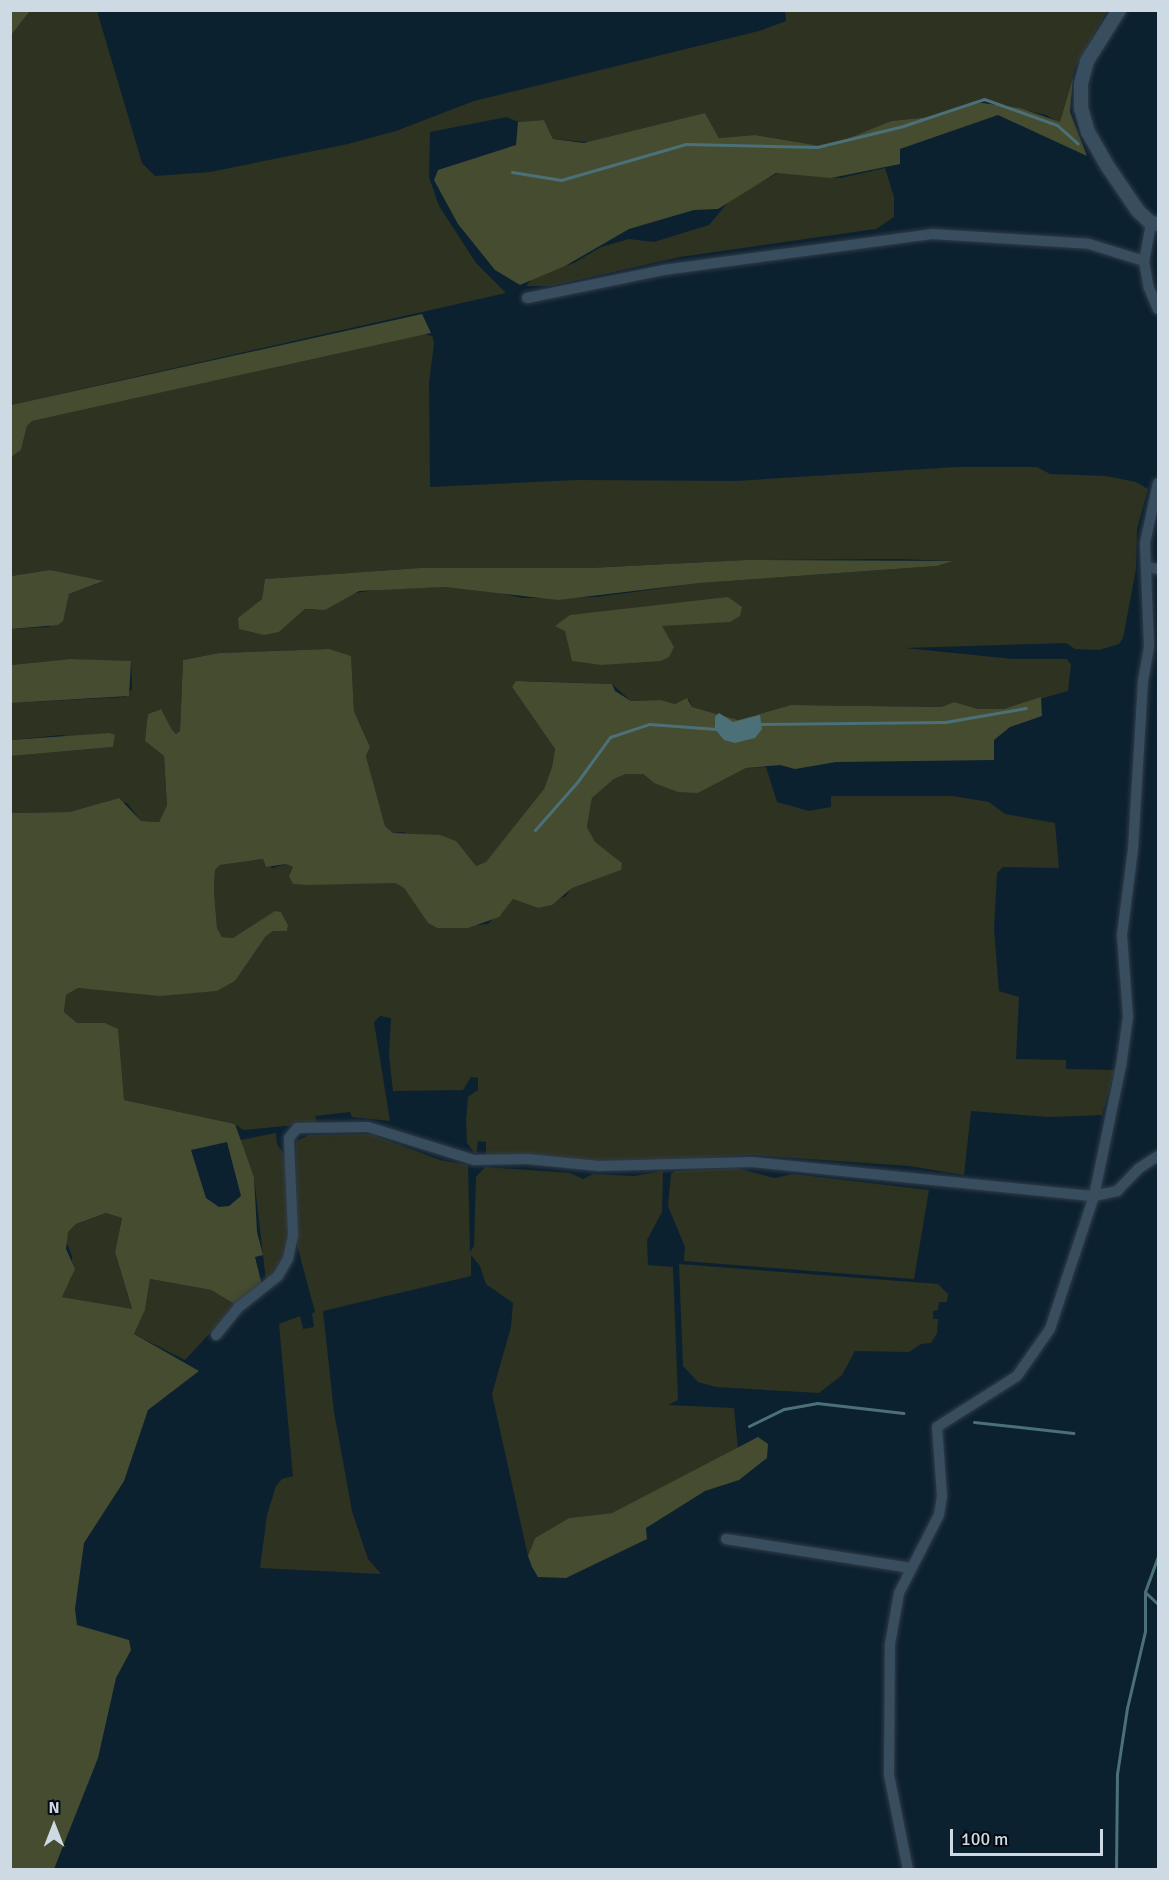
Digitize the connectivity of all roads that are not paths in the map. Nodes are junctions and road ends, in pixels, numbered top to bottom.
1 (1119, 10) edge
2 (1155, 224) edge
3 (1144, 261) junction
4 (527, 298) dead end
5 (1158, 309) edge
6 (1158, 483) edge
7 (1146, 567) junction
8 (1158, 569) edge
9 (1158, 1156) edge
10 (1094, 1196) junction
11 (216, 1335) dead end
12 (726, 1539) dead end
13 (911, 1568) junction
14 (908, 1869) edge

1 - 2 street
2 - 3 street
3 - 4 street
3 - 5 street
6 - 7 street
7 - 8 street
7 - 10 street
9 - 10 street
10 - 11 street
10 - 13 street
12 - 13 street
13 - 14 street

